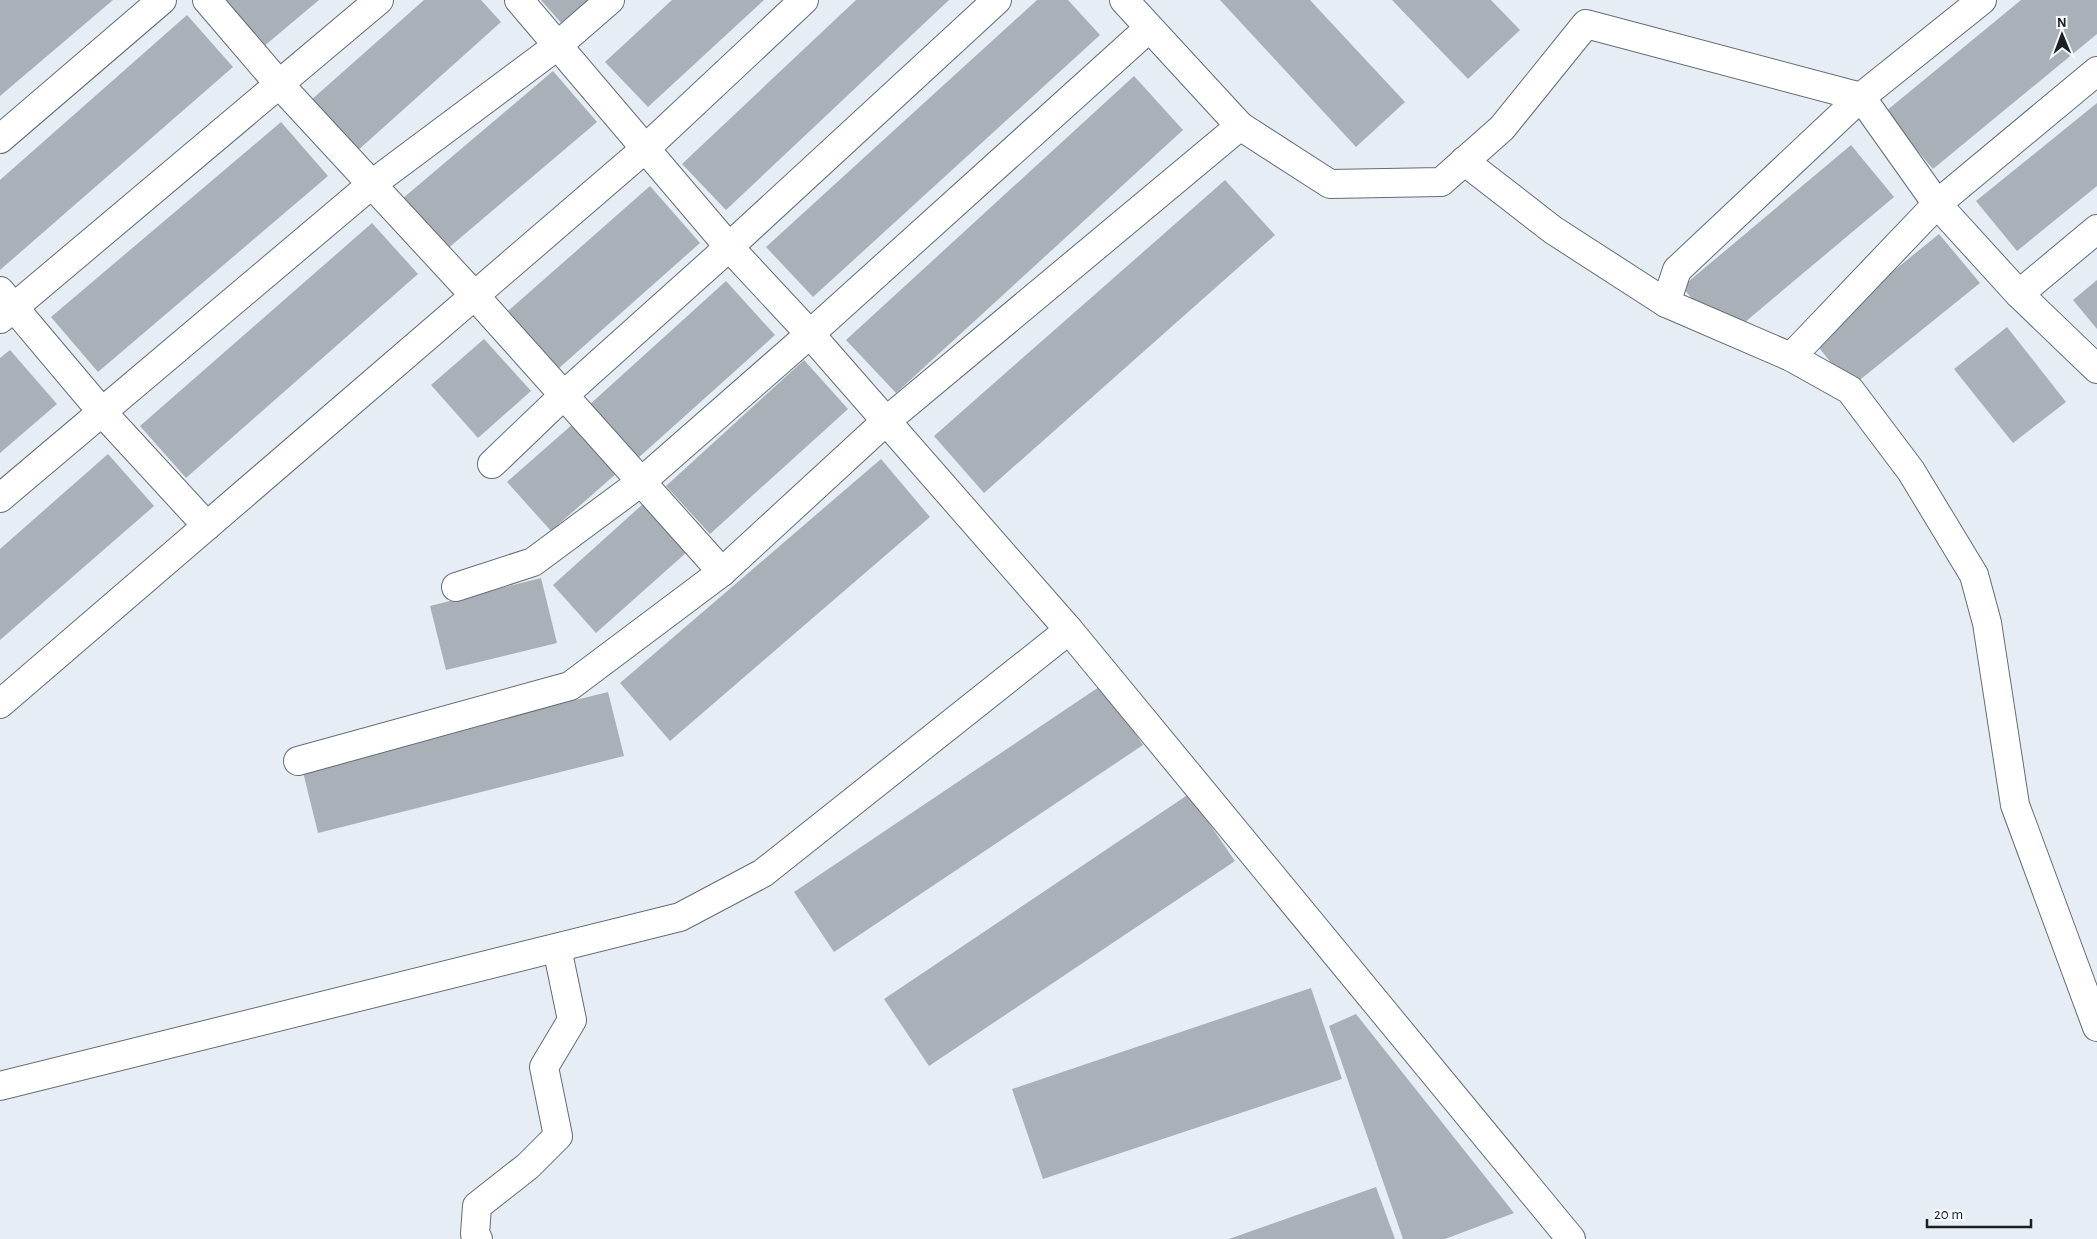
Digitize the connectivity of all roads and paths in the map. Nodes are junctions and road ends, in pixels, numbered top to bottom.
1 (162, 0) edge
2 (207, 0) edge
3 (379, 0) edge
4 (519, 0) edge
5 (610, 0) edge
6 (804, 0) edge
7 (997, 0) edge
8 (1124, 0) edge
9 (1982, 0) edge
10 (1149, 28) junction
11 (557, 46) junction
12 (2097, 71) edge
13 (279, 84) junction
14 (1862, 97) junction
15 (1240, 126) junction
16 (0, 139) edge
17 (646, 148) junction
18 (1464, 161) junction
19 (372, 184) junction
20 (1936, 204) junction
21 (2097, 229) edge
22 (729, 247) junction
23 (2019, 294) junction
24 (475, 296) junction
25 (1666, 303) junction
26 (4, 306) edge
27 (810, 334) junction
28 (1791, 357) junction
29 (2097, 369) edge
30 (564, 395) junction
31 (102, 412) junction
32 (885, 422) junction
33 (492, 464) dead end
34 (641, 482) junction
35 (0, 498) edge
36 (206, 526) junction
37 (722, 572) junction
38 (456, 587) dead end
39 (1069, 630) junction
40 (0, 704) edge
41 (298, 761) dead end
42 (557, 948) junction
43 (2097, 1027) edge
44 (0, 1086) edge
45 (478, 1239) edge
46 (1571, 1239) edge

1 - 16 street
2 - 13 street
3 - 13 street
4 - 11 street
5 - 11 street
6 - 17 street
7 - 22 street
8 - 10 street
9 - 14 street
10 - 15 street
10 - 27 street
11 - 17 street
11 - 19 street
12 - 20 street
13 - 19 street
13 - 26 street
14 - 18 street
14 - 20 street
14 - 25 street
15 - 18 street
15 - 32 street
17 - 22 street
17 - 24 street
18 - 25 street
19 - 24 street
19 - 31 street
20 - 23 street
20 - 28 street
21 - 23 street
22 - 27 street
22 - 30 street
23 - 29 street
24 - 30 street
24 - 36 street
25 - 28 street
26 - 31 street
27 - 32 street
27 - 34 street
28 - 43 street
30 - 33 street
30 - 34 street
31 - 35 street
31 - 36 street
32 - 37 street
32 - 39 street
34 - 37 street
34 - 38 street
36 - 40 street
37 - 41 street
39 - 42 street
39 - 46 street
42 - 44 street
42 - 45 street

